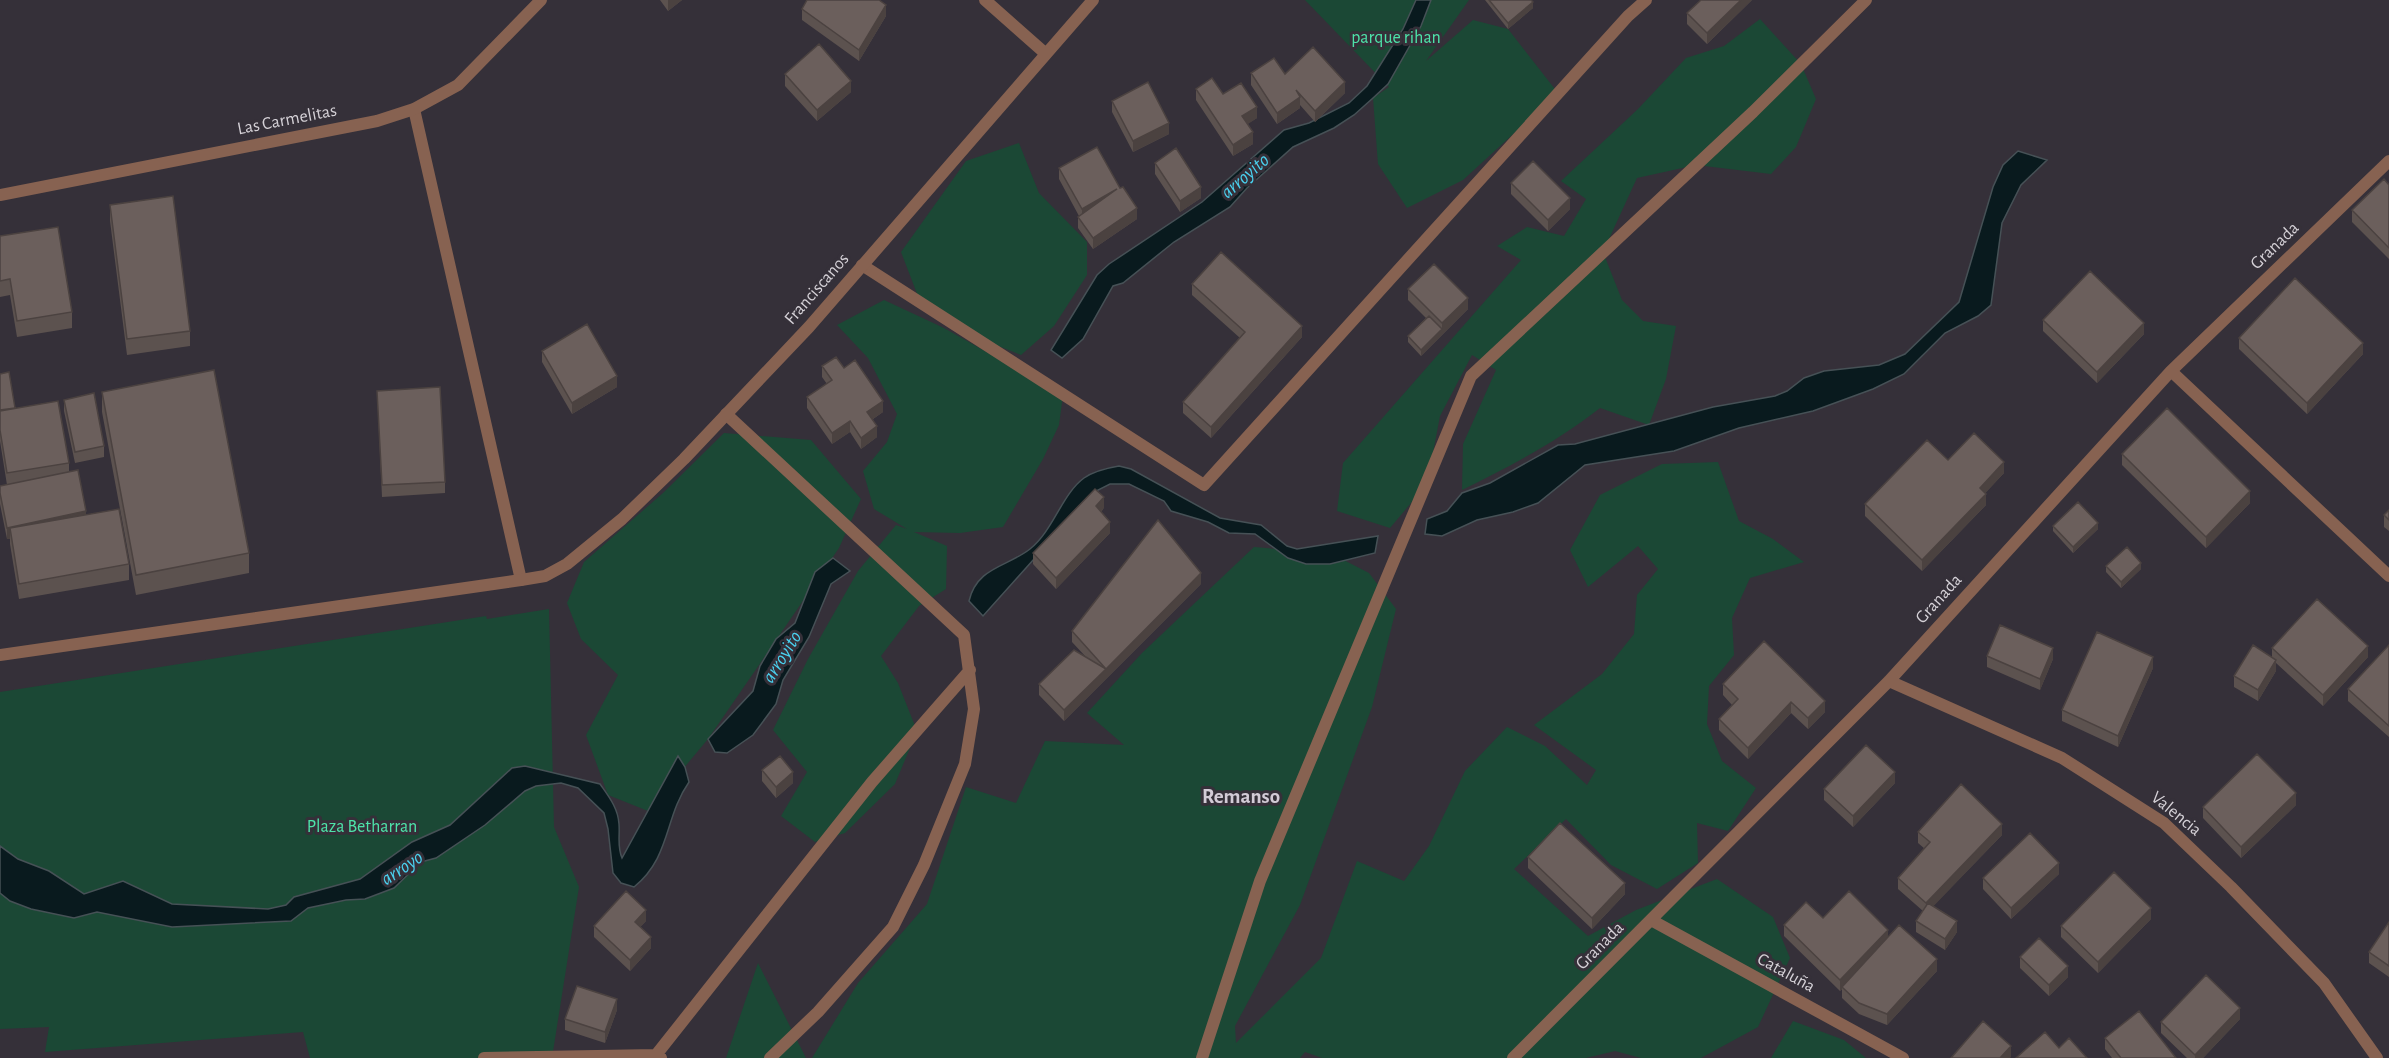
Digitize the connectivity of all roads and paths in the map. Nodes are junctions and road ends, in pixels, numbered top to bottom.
1 (541, 0) edge
2 (985, 0) edge
3 (1093, 0) edge
4 (1646, 0) edge
5 (1866, 0) edge
6 (1046, 54) junction
7 (414, 110) junction
8 (2389, 161) edge
9 (0, 195) edge
10 (862, 266) junction
11 (2171, 371) junction
12 (726, 414) junction
13 (2389, 576) edge
14 (521, 580) junction
15 (0, 655) edge
16 (970, 670) junction
17 (1889, 681) junction
18 (1652, 920) junction
19 (659, 1056) edge
20 (484, 1058) edge
21 (770, 1058) edge
22 (1202, 1058) edge
23 (1514, 1058) edge
24 (1903, 1058) edge
25 (2377, 1058) edge

1 - 7 street, Las Carmelitas
2 - 6 street
3 - 6 street, Franciscanos
4 - 10 street
5 - 22 street
6 - 10 street, Franciscanos
7 - 9 street, Las Carmelitas
7 - 14 street
8 - 11 street, Granada
10 - 12 street, Franciscanos
11 - 13 street
11 - 17 street, Granada
12 - 14 street, Franciscanos
12 - 16 street
14 - 15 street, Franciscanos
16 - 19 street
16 - 21 street
17 - 18 street, Granada
17 - 25 street, Valencia
18 - 23 street, Granada
18 - 24 street, Cataluña
19 - 20 street

